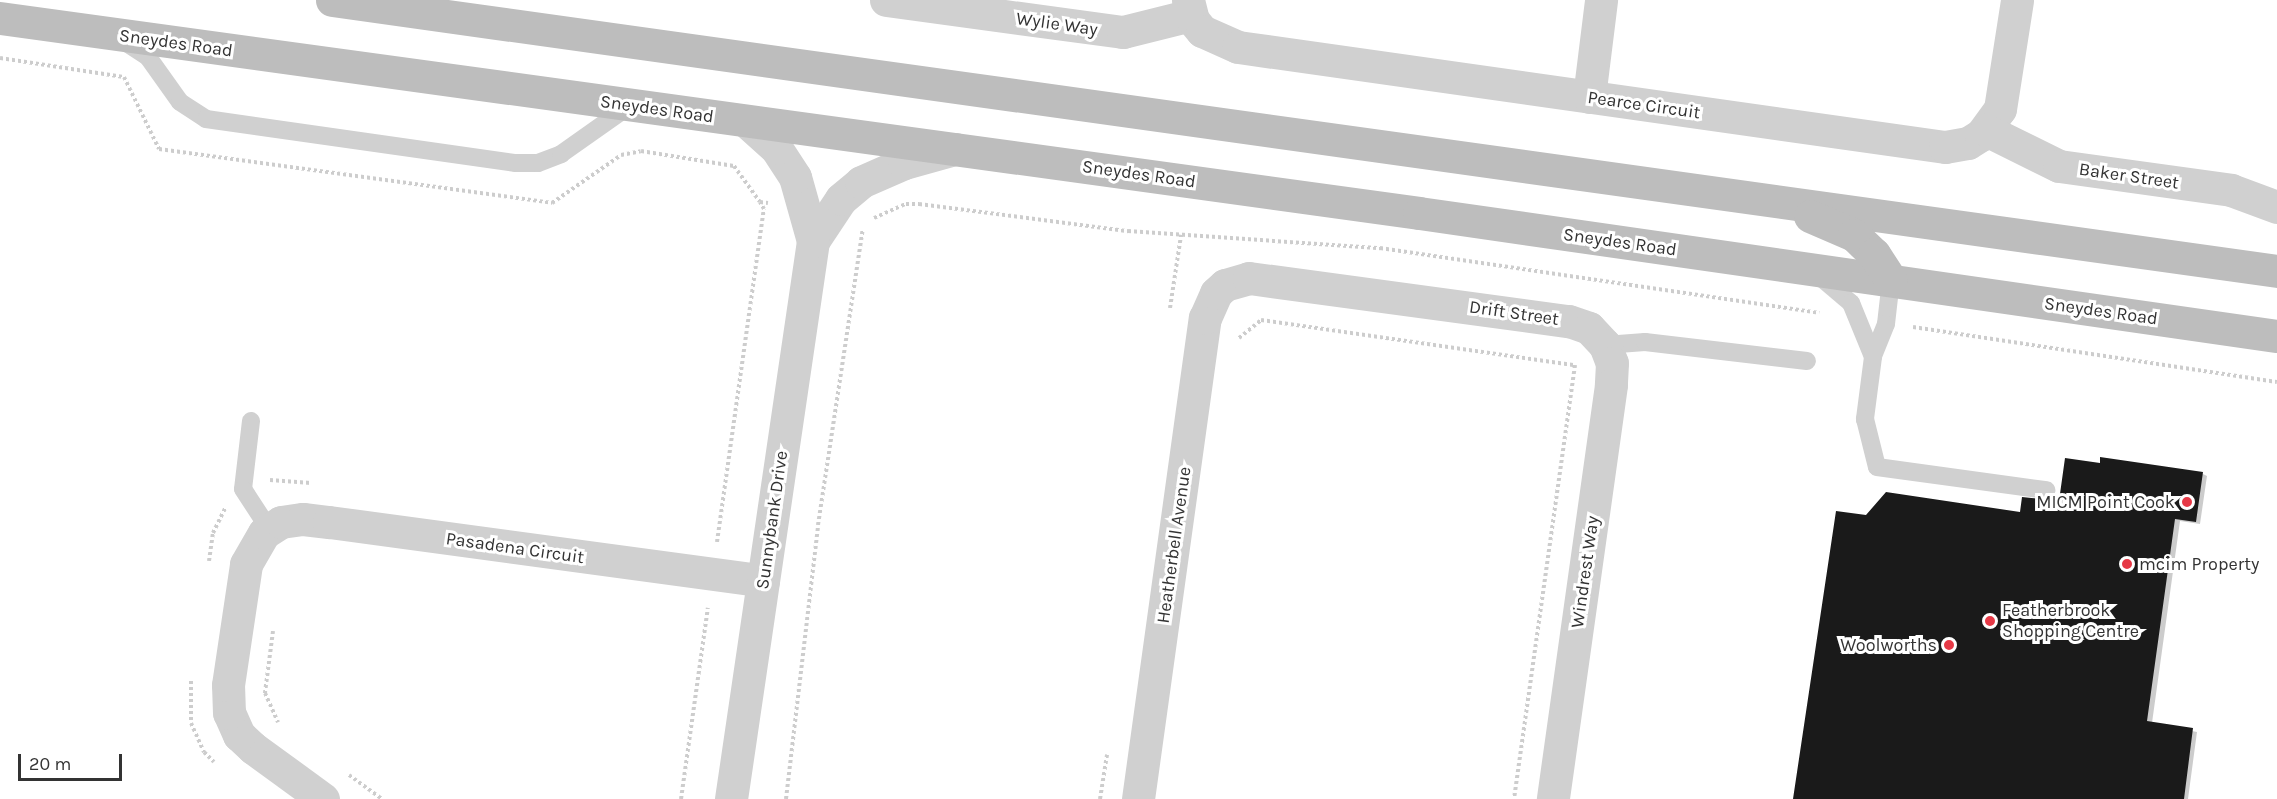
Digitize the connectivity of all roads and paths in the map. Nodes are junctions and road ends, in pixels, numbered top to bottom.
1 (332, 0) edge
2 (886, 0) edge
3 (1601, 0) edge
4 (2017, 0) edge
5 (1189, 7) edge
6 (0, 18) edge
7 (114, 34) junction
8 (0, 58) edge
9 (1589, 97) junction
10 (631, 105) junction
11 (747, 122) junction
12 (1986, 130) junction
13 (955, 149) junction
14 (1718, 193) junction
15 (760, 202) junction
16 (2277, 207) edge
17 (810, 226) junction
18 (2109, 246) junction
19 (2277, 250) edge
20 (1808, 269) junction
21 (2277, 271) edge
22 (1891, 280) junction
23 (1216, 293) joint
24 (1859, 319) junction
25 (1886, 324) junction
26 (2277, 336) edge
27 (1605, 345) junction
28 (1238, 346) dead end
29 (1873, 357) junction
30 (1807, 361) dead end
31 (2277, 382) edge
32 (251, 421) dead end
33 (323, 484) dead end
34 (243, 489) junction
35 (2046, 490) dead end
36 (269, 529) junction
37 (705, 538) dead end
38 (717, 540) junction
39 (208, 568) dead end
40 (712, 574) junction
41 (763, 581) junction
42 (696, 609) dead end
43 (708, 610) junction
44 (275, 622) dead end
45 (192, 674) dead end
46 (286, 728) dead end
47 (217, 765) dead end
48 (344, 770) dead end
49 (323, 799) edge
50 (382, 799) edge
51 (681, 799) edge
52 (731, 799) edge
53 (786, 799) edge
54 (1138, 799) edge
55 (1514, 799) edge
56 (1553, 799) edge

1 - 14 main road
2 - 5 street, Wylie Way
3 - 9 street
4 - 12 street
5 - 9 street, Pearce Circuit
6 - 7 main road, Sneydes Road
7 - 10 main road, Sneydes Road
7 - 10 lane
8 - 15 path
9 - 12 street, Pearce Circuit
10 - 11 main road, Sneydes Road
11 - 13 main road, Sneydes Road
11 - 17 street, Sunnybank Drive
12 - 16 street, Baker Street
13 - 17 street, Sunnybank Drive
13 - 20 main road, Sneydes Road
14 - 18 main road
14 - 22 main road
15 - 17 path
15 - 38 path
17 - 41 street, Sunnybank Drive
18 - 19 main road
18 - 21 main road
20 - 22 main road, Sneydes Road
20 - 24 lane
22 - 25 lane
22 - 26 main road, Sneydes Road
23 - 27 street, Drift Street
23 - 54 street, Heatherbell Avenue
24 - 29 lane
24 - 53 path
25 - 29 lane
25 - 31 path
27 - 30 lane
27 - 56 street, Windrest Way
28 - 55 path
29 - 35 lane
32 - 34 lane
33 - 34 path
34 - 36 lane
34 - 39 path
36 - 40 street, Pasadena Circuit
36 - 49 street
37 - 38 path
38 - 40 path
40 - 41 street, Pasadena Circuit
40 - 43 path
41 - 52 street, Sunnybank Drive
42 - 43 path
43 - 51 path
44 - 46 path
45 - 47 path
48 - 50 path

